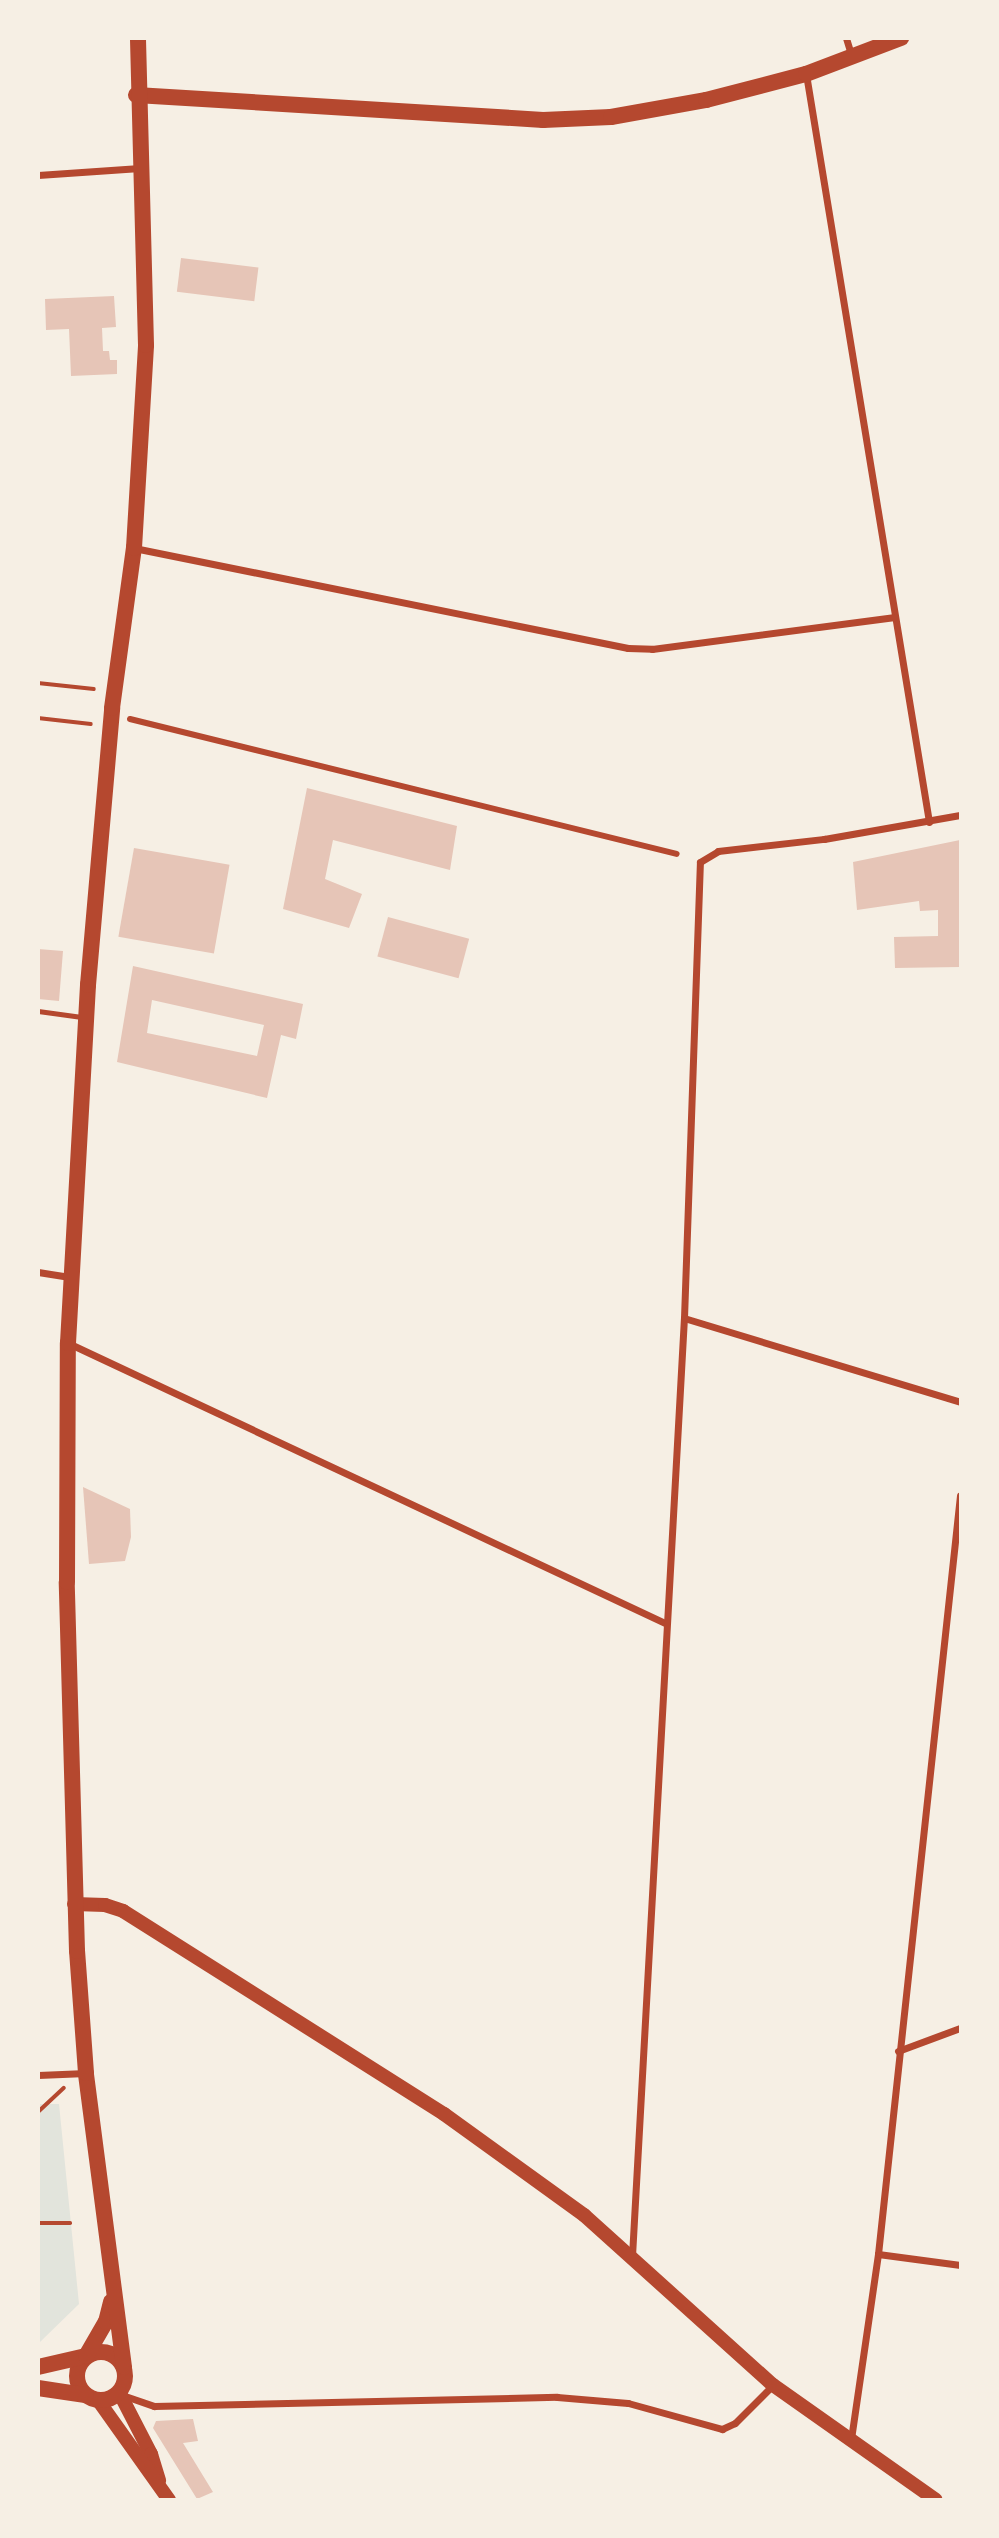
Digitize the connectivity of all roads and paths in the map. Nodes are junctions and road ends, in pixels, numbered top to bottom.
1 (138, 38) edge
2 (846, 38) edge
3 (901, 38) edge
4 (852, 58) junction
5 (806, 74) junction
6 (136, 95) junction
7 (140, 169) junction
8 (38, 175) edge
9 (134, 548) junction
10 (895, 617) junction
11 (38, 683) edge
12 (94, 689) dead end
13 (38, 718) edge
14 (130, 719) dead end
15 (91, 724) dead end
16 (961, 815) edge
17 (929, 822) junction
18 (677, 854) dead end
19 (38, 1011) edge
20 (86, 1017) junction
21 (38, 1272) edge
22 (70, 1277) junction
23 (684, 1318) junction
24 (68, 1343) junction
25 (961, 1402) edge
26 (961, 1495) edge
27 (665, 1623) junction
28 (74, 1904) junction
29 (961, 2028) edge
30 (898, 2052) junction
31 (86, 2073) junction
32 (38, 2075) edge
33 (64, 2088) dead end
34 (38, 2112) edge
35 (38, 2223) edge
36 (70, 2223) dead end
37 (878, 2255) junction
38 (632, 2256) junction
39 (961, 2265) edge
40 (113, 2293) junction
41 (86, 2356) junction
42 (38, 2367) edge
43 (124, 2367) junction
44 (772, 2385) junction
45 (38, 2388) edge
46 (119, 2392) junction
47 (91, 2398) junction
48 (850, 2444) junction
49 (159, 2483) junction
50 (169, 2500) edge
51 (936, 2500) edge

1 - 6 main road
2 - 4 street
3 - 4 main road
4 - 5 main road
5 - 6 main road
5 - 10 street
6 - 7 main road
7 - 8 street
7 - 9 main road
9 - 10 street
9 - 20 main road
10 - 17 street
11 - 12 path
13 - 15 path
14 - 18 street
16 - 17 street
17 - 23 street
19 - 20 lane
20 - 22 main road
21 - 22 street
22 - 24 main road
23 - 25 street
23 - 27 street
24 - 27 street
24 - 28 main road
26 - 30 street
27 - 38 street
28 - 31 main road
28 - 38 main road
29 - 30 street
30 - 37 street
31 - 32 street
31 - 40 main road
33 - 34 path
35 - 36 path
37 - 39 street
37 - 48 street
38 - 44 main road
40 - 41 main road
40 - 43 main road
41 - 42 main road
41 - 43 main road
41 - 47 main road
43 - 46 main road
44 - 46 street
44 - 48 main road
45 - 47 main road
46 - 47 main road
46 - 49 main road
47 - 49 main road
48 - 51 main road
49 - 50 main road

